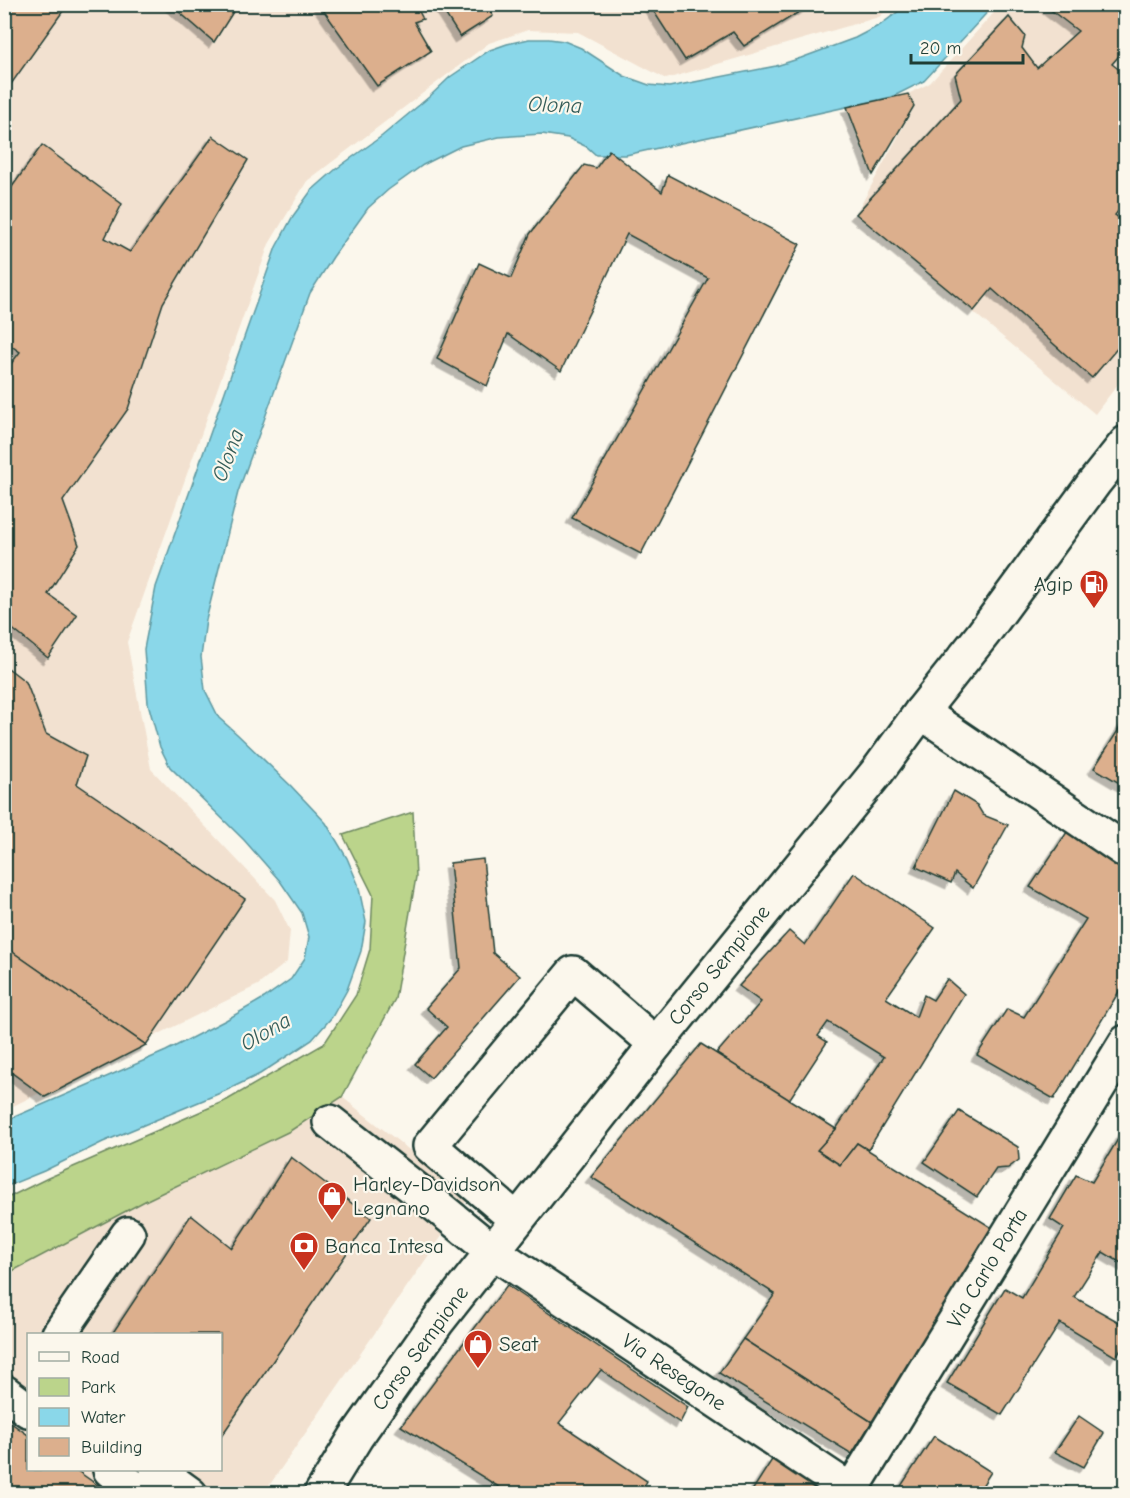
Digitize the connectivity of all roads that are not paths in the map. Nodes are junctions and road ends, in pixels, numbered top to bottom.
1 (1125, 443) edge
2 (921, 712) junction
3 (1125, 851) edge
4 (1125, 1042) edge
5 (656, 1044) junction
6 (330, 1122) dead end
7 (517, 1220) junction
8 (128, 1234) dead end
9 (492, 1251) junction
10 (60, 1333) edge
11 (4, 1392) edge
12 (27, 1409) edge
13 (111, 1471) edge
14 (158, 1471) edge
15 (852, 1492) edge
16 (143, 1494) edge
17 (190, 1494) edge
18 (321, 1494) edge

1 - 2 main road, Corso Sempione
2 - 3 main road
2 - 5 main road, Corso Sempione
4 - 15 main road, Via Carlo Porta
5 - 7 main road, Corso Sempione
5 - 7 main road
6 - 9 main road, Via Resegone
7 - 9 main road, Corso Sempione
8 - 10 main road
9 - 15 main road, Via Resegone
9 - 18 main road, Corso Sempione
11 - 12 main road
13 - 16 main road
14 - 17 main road

